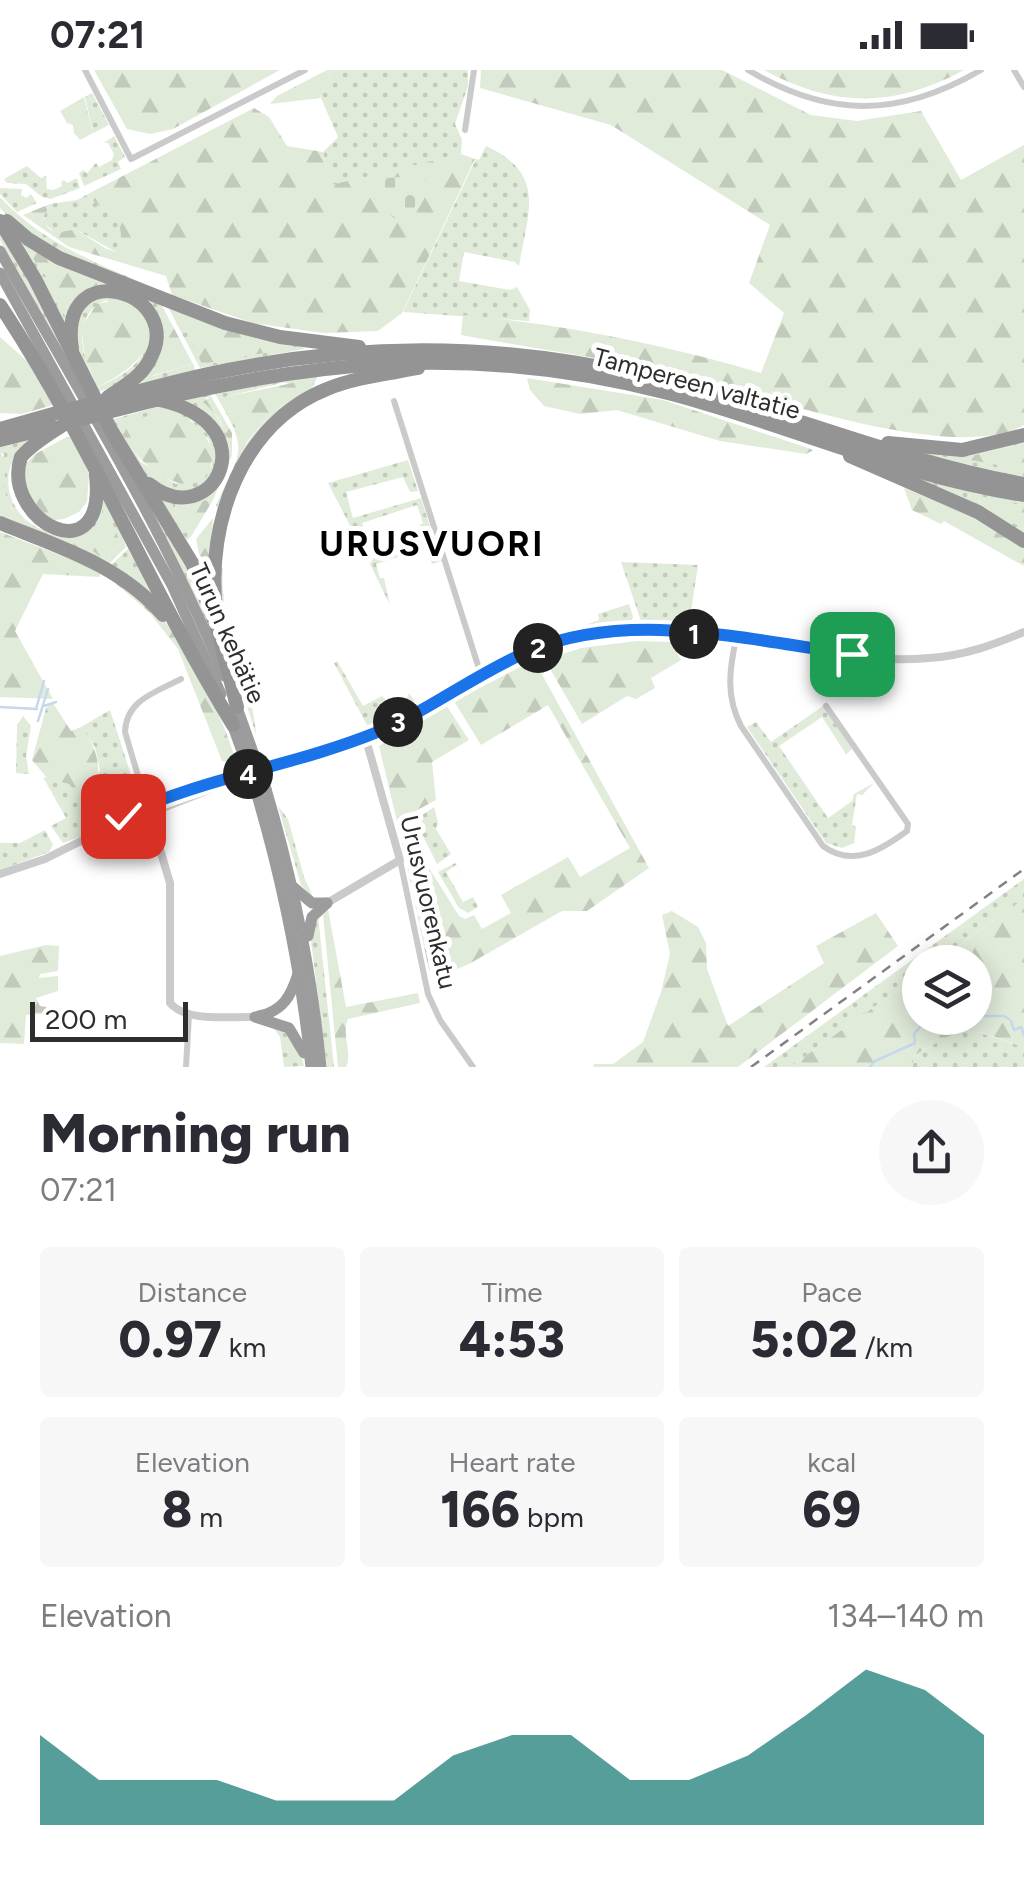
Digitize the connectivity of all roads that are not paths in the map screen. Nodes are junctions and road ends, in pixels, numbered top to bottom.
1 (85, 70) edge
2 (305, 70) edge
3 (474, 70) edge
4 (748, 70) edge
5 (981, 70) edge
6 (1014, 70) edge
7 (1024, 87) edge
8 (466, 130) dead end
9 (0, 217) edge
10 (0, 251) edge
11 (0, 273) edge
12 (0, 305) edge
13 (0, 330) edge
14 (380, 351) junction
15 (34, 358) junction
16 (74, 360) junction
17 (452, 362) junction
18 (155, 399) junction
19 (394, 402) dead end
20 (105, 406) junction
21 (63, 418) junction
22 (32, 420) junction
23 (0, 421) edge
24 (0, 429) edge
25 (1024, 435) edge
26 (843, 436) junction
27 (814, 437) junction
28 (0, 440) edge
29 (94, 466) junction
30 (141, 477) junction
31 (1024, 484) edge
32 (1024, 496) edge
33 (0, 523) edge
34 (1024, 541) edge
35 (1024, 632) edge
36 (219, 634) junction
37 (182, 638) junction
38 (736, 639) junction
39 (480, 675) junction
40 (181, 679) dead end
41 (826, 706) dead end
42 (237, 707) junction
43 (233, 725) junction
44 (365, 736) junction
45 (249, 756) junction
46 (261, 791) junction
47 (148, 810) junction
48 (400, 860) junction
49 (0, 874) edge
50 (293, 887) junction
51 (327, 903) junction
52 (307, 955) junction
53 (299, 970) junction
54 (189, 1015) junction
55 (255, 1017) junction
56 (186, 1067) edge
57 (310, 1067) edge
58 (321, 1067) edge
59 (473, 1067) edge

1 - 2 street
3 - 8 street
4 - 5 street
6 - 7 street
9 - 14 highway
9 - 16 highway
10 - 42 highway, Turun kehätie
11 - 43 highway, Turun kehätie
12 - 15 highway
13 - 15 highway
14 - 20 highway, Tampereen valtatie
14 - 26 highway, Tampereen valtatie
15 - 29 highway
16 - 20 highway
16 - 30 highway
17 - 18 highway, Tampereen valtatie
17 - 27 highway, Tampereen valtatie
17 - 36 highway
18 - 20 highway, Tampereen valtatie
18 - 30 highway
19 - 39 street
20 - 21 highway, Tampereen valtatie, bridge
21 - 22 highway, Tampereen valtatie
21 - 28 highway, Tampereen valtatie
21 - 29 highway
22 - 23 highway
22 - 24 highway, Tampereen valtatie
25 - 26 highway
26 - 31 highway, Tampereen valtatie
27 - 32 highway, Tampereen valtatie
27 - 34 highway
29 - 37 highway
30 - 36 highway
33 - 37 highway
35 - 38 street
36 - 42 highway
37 - 43 highway
38 - 39 street
38 - 41 street
39 - 44 street
40 - 47 street
42 - 45 highway, Turun kehätie
43 - 45 highway, Turun kehätie
44 - 47 street
44 - 48 street, Urusvuorenkatu
45 - 46 highway, Turun kehätie, bridge
46 - 50 highway, Turun kehätie
46 - 53 highway, Turun kehätie
47 - 49 street
47 - 54 street
48 - 51 street
48 - 59 street, Urusvuorenkatu
50 - 51 highway
50 - 52 highway, Turun kehätie
51 - 52 highway
52 - 58 highway, Turun kehätie
53 - 55 highway
53 - 57 highway, Turun kehätie
54 - 55 street
54 - 56 street
55 - 57 highway

